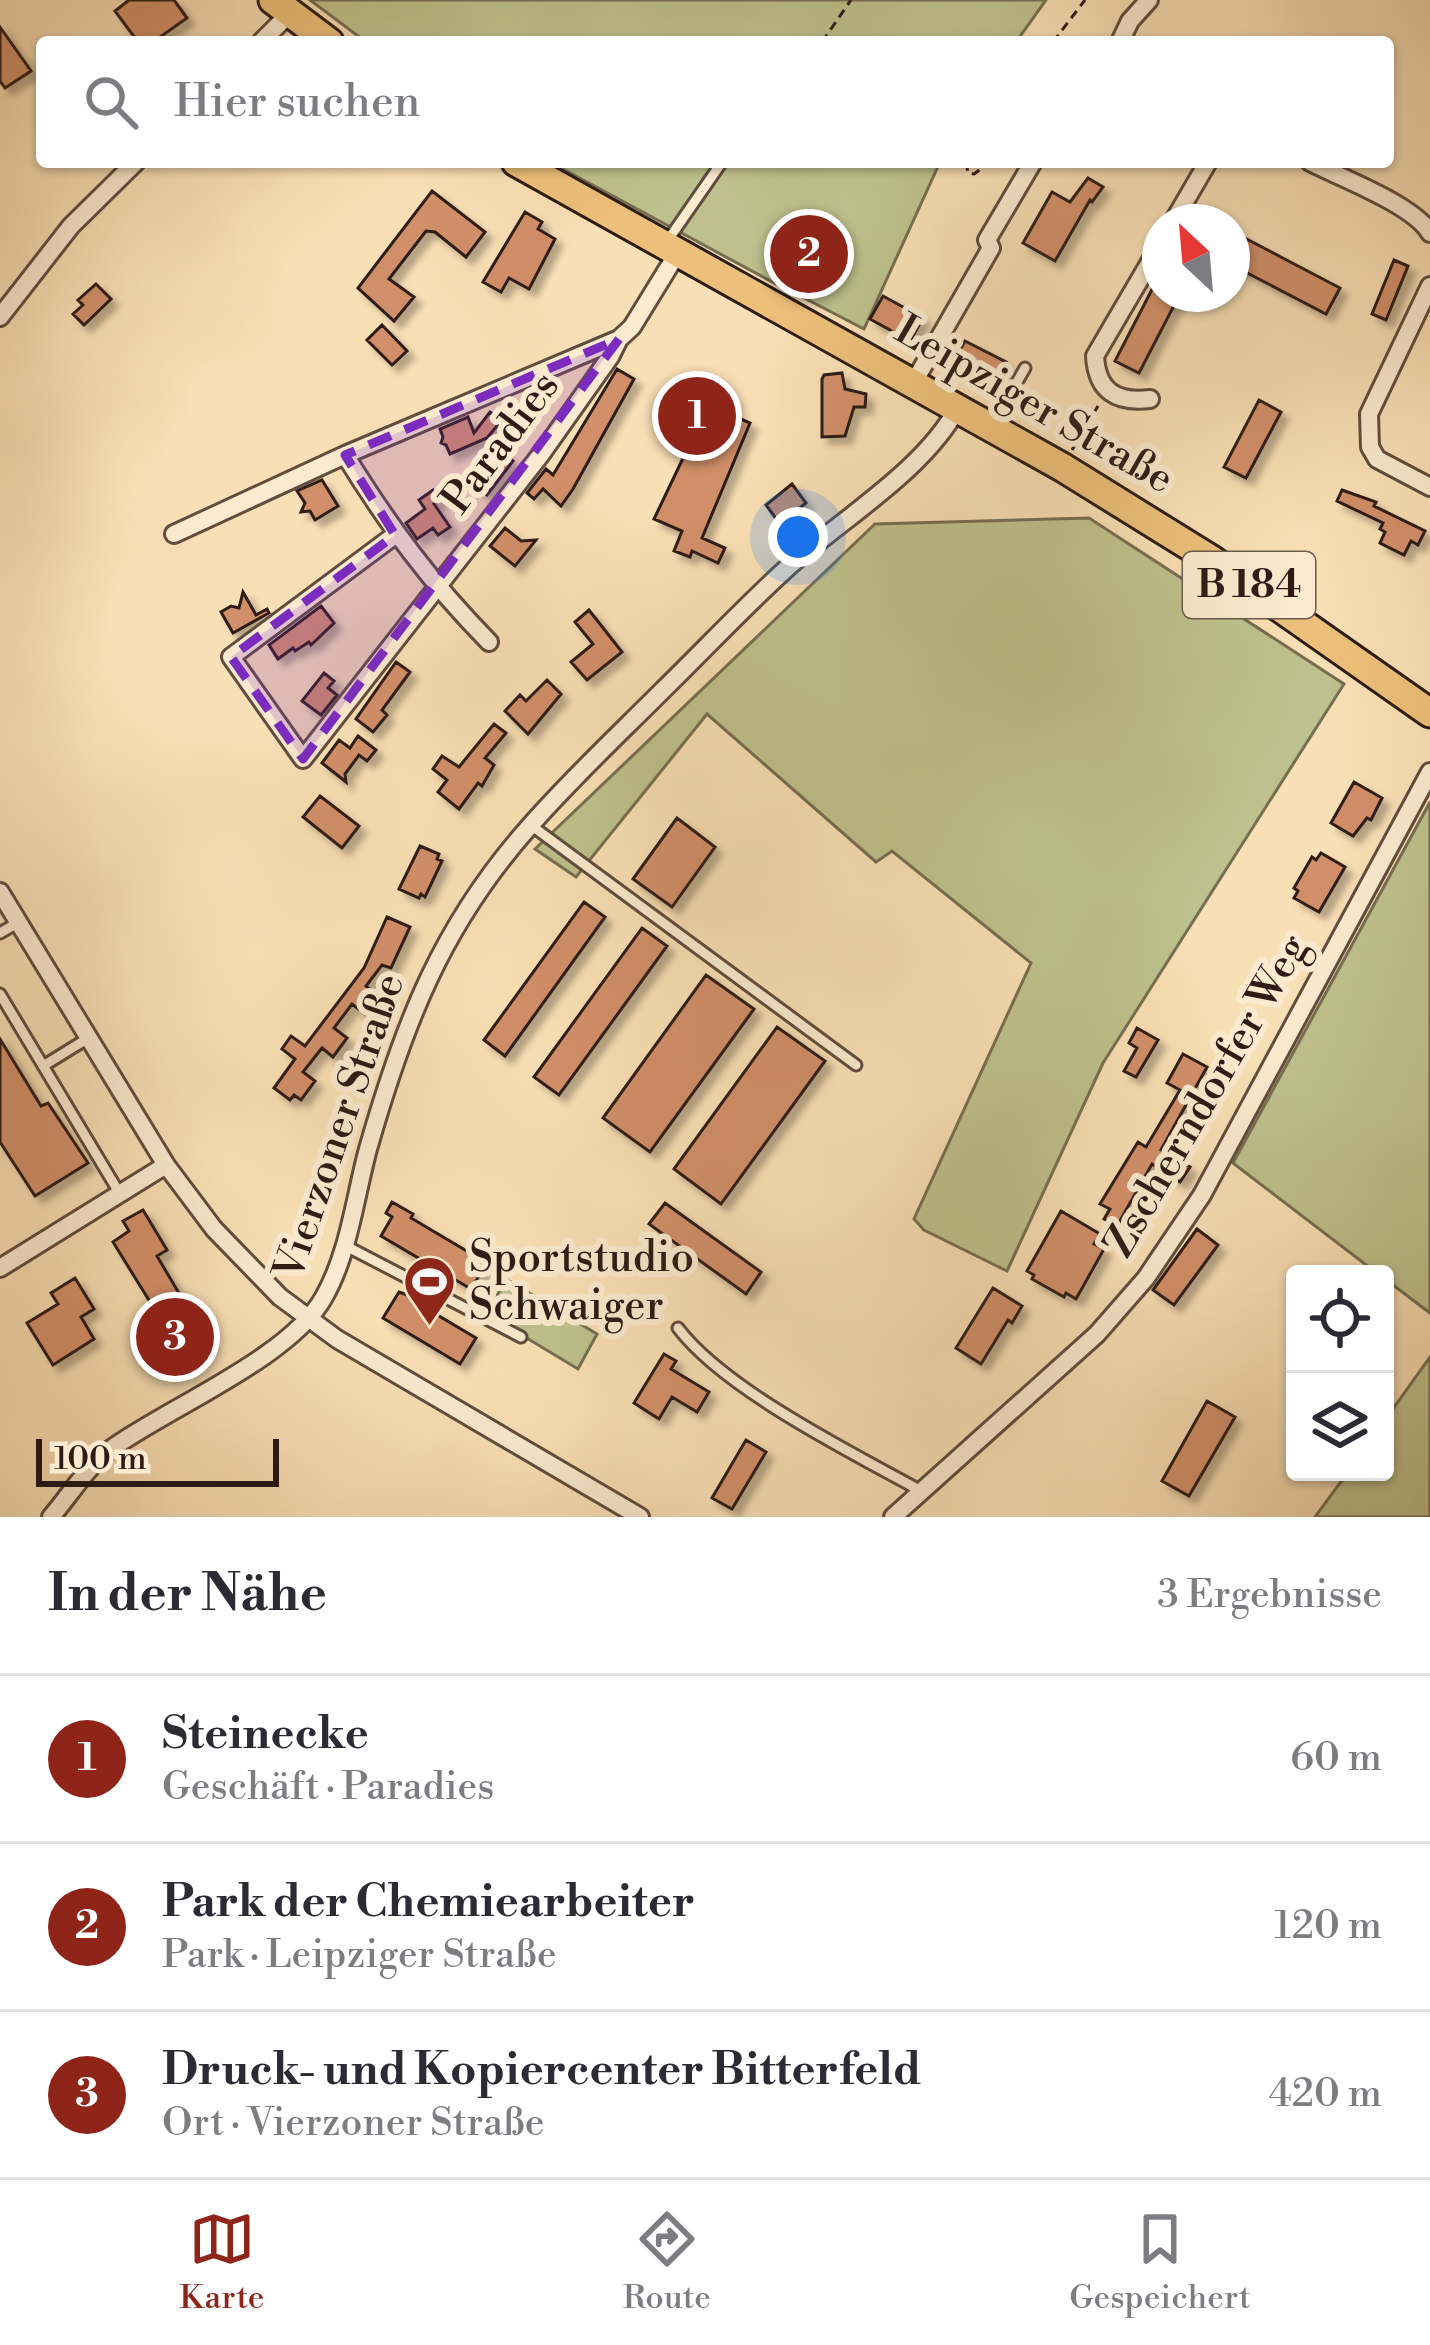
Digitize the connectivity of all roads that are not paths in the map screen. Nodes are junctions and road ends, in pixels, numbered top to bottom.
1 (1149, 0) edge
2 (281, 7) edge
3 (264, 36) edge
4 (321, 36) edge
5 (1123, 36) edge
6 (130, 168) edge
7 (527, 168) edge
8 (718, 168) edge
9 (1029, 168) edge
10 (1205, 168) edge
11 (1322, 168) edge
12 (1184, 204) edge
13 (1430, 233) edge
14 (671, 248) junction
15 (1142, 276) edge
16 (1430, 286) edge
17 (0, 317) edge
18 (619, 339) junction
19 (1025, 368) dead end
20 (914, 382) junction
21 (1150, 399) dead end
22 (958, 407) junction
23 (992, 427) junction
24 (345, 455) junction
25 (1430, 487) edge
26 (174, 534) dead end
27 (395, 535) junction
28 (435, 587) junction
29 (489, 642) dead end
30 (1430, 712) edge
31 (1430, 772) edge
32 (531, 825) junction
33 (0, 892) edge
34 (19, 922) junction
35 (0, 933) edge
36 (0, 994) edge
37 (90, 1037) junction
38 (856, 1065) dead end
39 (44, 1066) junction
40 (166, 1165) junction
41 (120, 1194) junction
42 (344, 1244) junction
43 (0, 1268) edge
44 (310, 1320) junction
45 (677, 1328) dead end
46 (521, 1337) dead end
47 (922, 1491) junction
48 (51, 1517) edge
49 (640, 1517) edge
50 (893, 1517) edge

1 - 5 street
2 - 3 street
2 - 4 main road
6 - 17 street
7 - 14 main road, Leipziger Straße / B 184
8 - 14 lane
9 - 20 street
10 - 12 street
11 - 13 street
14 - 18 street, Paradies
14 - 20 main road, Leipziger Straße / B 184
15 - 21 street
16 - 25 street
18 - 24 street, Paradies
18 - 28 street, Paradies
19 - 23 lane
20 - 22 main road, Leipziger Straße / B 184
22 - 23 main road, Leipziger Straße / B 184
22 - 32 street, Vierzoner Straße
23 - 30 main road, Leipziger Straße / B 184
24 - 26 street, Paradies
24 - 27 street, Paradies
27 - 28 street, Paradies
27 - 28 street, Paradies
28 - 29 street, Paradies
31 - 47 street, Zscherndorfer Weg
32 - 38 lane
32 - 42 street, Vierzoner Straße
33 - 34 street
34 - 35 lane
34 - 37 street
36 - 39 lane
37 - 39 lane
37 - 40 street
39 - 41 lane
40 - 41 street
40 - 44 street
41 - 43 street
42 - 44 street, Vierzoner Straße
42 - 46 lane
44 - 48 street, Vierzoner Straße
44 - 49 street
45 - 47 lane
47 - 50 street, Zscherndorfer Weg

